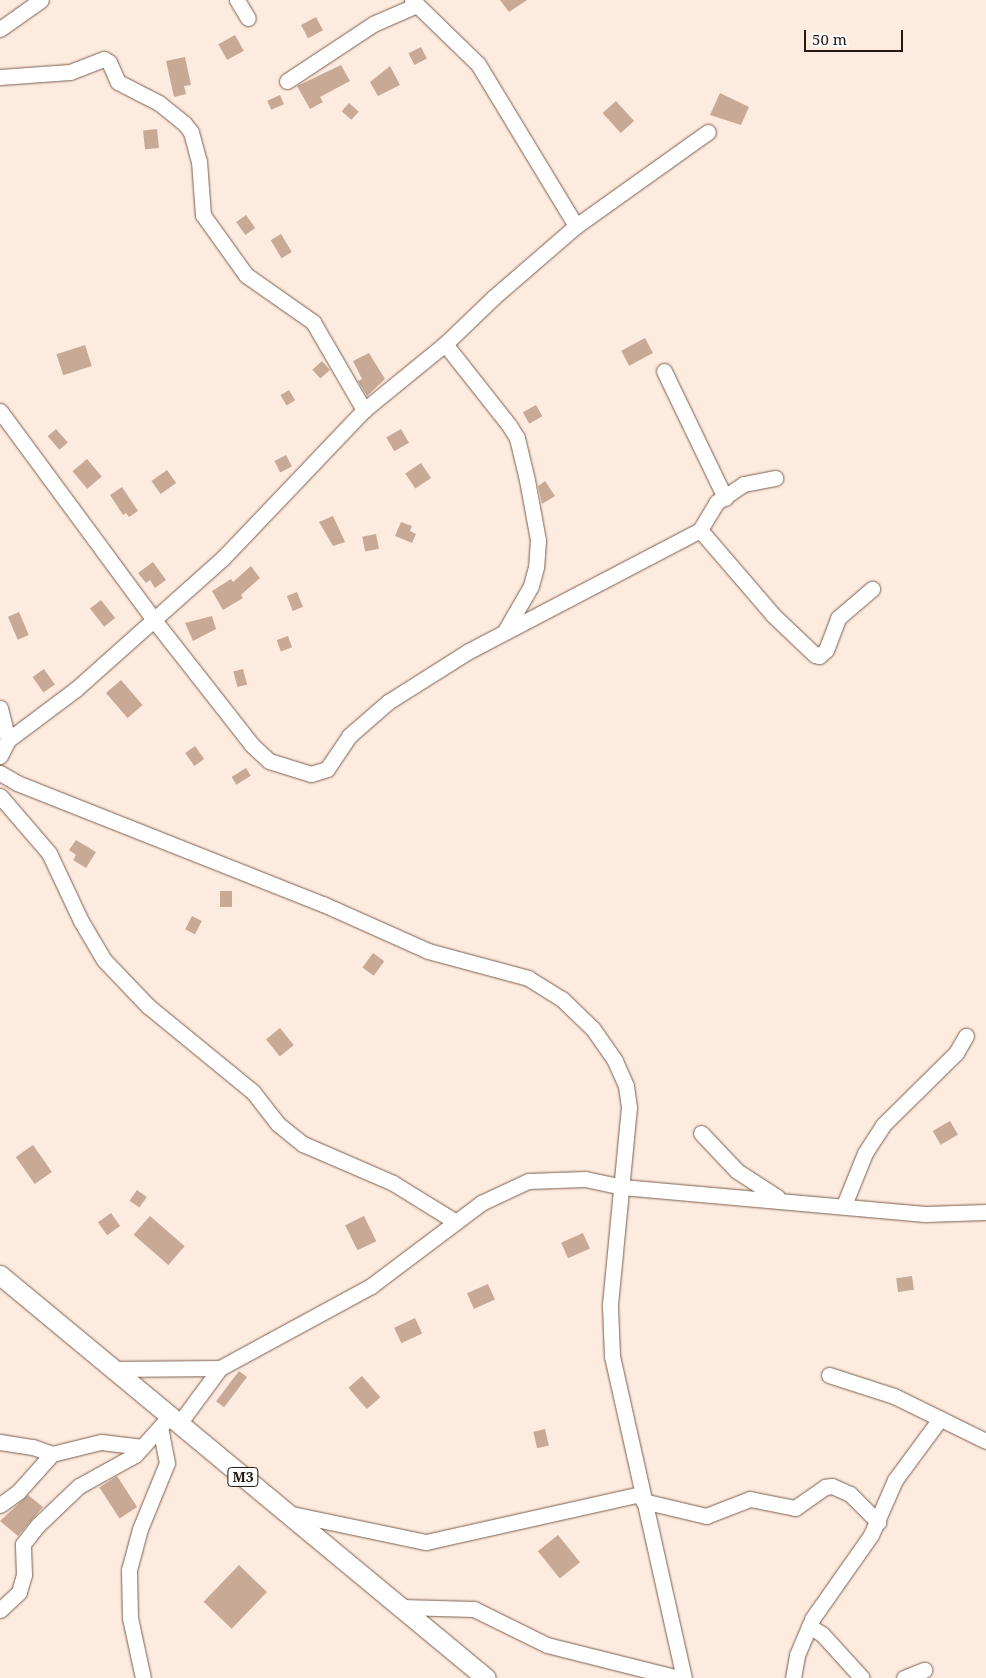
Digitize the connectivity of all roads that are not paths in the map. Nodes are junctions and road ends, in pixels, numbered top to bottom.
1 (41, 0) edge
2 (237, 0) edge
3 (415, 3) edge
4 (248, 18) dead end
5 (0, 29) edge
6 (0, 78) edge
7 (287, 81) dead end
8 (708, 132) dead end
9 (576, 226) junction
10 (445, 344) junction
11 (664, 371) dead end
12 (364, 410) junction
13 (0, 411) edge
14 (775, 478) dead end
15 (725, 498) junction
16 (700, 530) junction
17 (872, 589) dead end
18 (154, 620) junction
19 (504, 632) junction
20 (0, 708) edge
21 (8, 740) junction
22 (0, 756) edge
23 (0, 773) edge
24 (0, 796) edge
25 (966, 1036) dead end
26 (701, 1133) dead end
27 (622, 1187) junction
28 (783, 1200) junction
29 (844, 1205) junction
30 (986, 1212) edge
31 (456, 1222) junction
32 (0, 1275) edge
33 (220, 1368) junction
34 (113, 1369) junction
35 (829, 1375) dead end
36 (940, 1419) junction
37 (169, 1423) junction
38 (986, 1441) edge
39 (0, 1442) edge
40 (143, 1447) junction
41 (52, 1454) junction
42 (642, 1498) junction
43 (0, 1505) edge
44 (286, 1513) junction
45 (878, 1522) junction
46 (401, 1607) junction
47 (0, 1610) edge
48 (809, 1626) junction
49 (924, 1670) dead end
50 (143, 1678) edge
51 (486, 1678) edge
52 (678, 1678) edge
53 (684, 1678) edge
54 (793, 1678) edge
55 (862, 1678) edge
56 (904, 1678) edge

1 - 5 street
2 - 4 street
3 - 7 street
3 - 9 street
6 - 12 street
8 - 9 street
9 - 10 street
10 - 12 street
10 - 19 street
11 - 15 street
12 - 18 street
13 - 18 street
14 - 15 street
15 - 16 street
16 - 17 street
16 - 19 street
18 - 19 street
18 - 21 street
20 - 21 street
21 - 22 street
23 - 27 street
24 - 31 street
25 - 29 street
26 - 28 street
27 - 28 street
27 - 31 street
27 - 42 street
28 - 29 street
29 - 30 street
31 - 33 street
32 - 34 main road, M3
33 - 34 street
33 - 37 street
34 - 37 main road, M3
35 - 36 street
36 - 38 street
36 - 45 street
37 - 40 street
37 - 44 main road, M3
37 - 50 street
39 - 41 street
40 - 41 street
40 - 47 street
41 - 43 street
42 - 44 street
42 - 45 street
42 - 53 street
44 - 46 main road, M3
45 - 48 street
46 - 51 main road, M3
46 - 52 street
48 - 54 street
48 - 55 street
49 - 56 street

